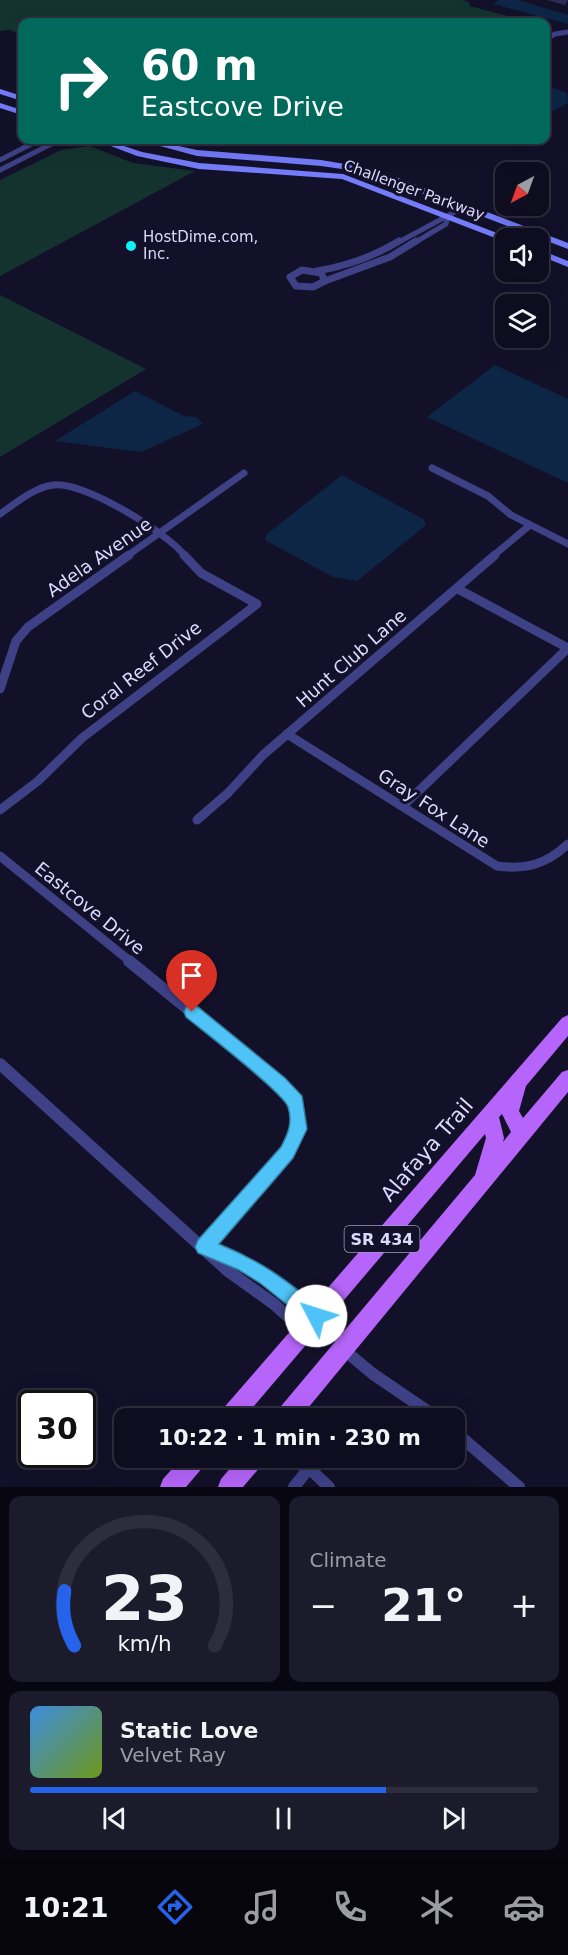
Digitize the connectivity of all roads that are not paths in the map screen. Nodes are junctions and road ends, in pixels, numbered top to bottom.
1 (566, 32) edge
2 (550, 38) edge
3 (0, 91) edge
4 (18, 98) edge
5 (0, 105) edge
6 (18, 112) edge
7 (31, 144) edge
8 (51, 144) edge
9 (111, 144) edge
10 (159, 144) edge
11 (0, 160) edge
12 (0, 170) edge
13 (464, 207) junction
14 (448, 217) junction
15 (495, 235) edge
16 (568, 246) edge
17 (549, 256) edge
18 (568, 264) edge
19 (317, 271) junction
20 (325, 281) junction
21 (432, 468) dead end
22 (244, 473) dead end
23 (0, 514) edge
24 (530, 525) junction
25 (159, 533) junction
26 (568, 544) edge
27 (458, 589) junction
28 (568, 648) edge
29 (3, 672) edge
30 (0, 689) edge
31 (287, 734) junction
32 (403, 806) junction
33 (0, 810) edge
34 (197, 820) dead end
35 (568, 844) edge
36 (0, 856) edge
37 (568, 1023) edge
38 (0, 1064) edge
39 (568, 1078) edge
40 (518, 1081) junction
41 (489, 1115) junction
42 (522, 1133) junction
43 (481, 1182) junction
44 (204, 1247) junction
45 (310, 1324) junction
46 (343, 1349) junction
47 (238, 1408) edge
48 (294, 1408) edge
49 (423, 1408) edge
50 (465, 1440) edge
51 (187, 1468) edge
52 (245, 1468) edge
53 (171, 1487) edge
54 (229, 1487) edge
55 (294, 1487) edge
56 (329, 1487) edge
57 (519, 1487) edge

1 - 2 street
3 - 4 main road
5 - 6 main road
7 - 11 street
8 - 12 street
9 - 14 main road, Challenger Parkway
10 - 13 main road, Challenger Parkway
13 - 14 street
13 - 16 main road, Challenger Parkway
14 - 15 main road, Challenger Parkway
14 - 19 street
14 - 20 street
17 - 18 main road
19 - 20 street
19 - 20 street
21 - 24 street
22 - 25 street, Adela Avenue
23 - 25 street
24 - 26 street
24 - 27 street, Hunt Club Lane
25 - 29 street, Adela Avenue
25 - 33 street, Coral Reef Drive
27 - 28 street
27 - 31 street, Hunt Club Lane
28 - 32 street
29 - 30 street, Adela Avenue
31 - 32 street, Gray Fox Lane
31 - 34 street, Hunt Club Lane
32 - 35 street, Gray Fox Lane
36 - 44 street, Eastcove Drive
37 - 40 main road, Alafaya Trail / SR 434
38 - 44 street
39 - 42 main road, SR 434
40 - 41 main road, Alafaya Trail / SR 434
40 - 42 main road
41 - 43 main road
41 - 45 main road, Alafaya Trail / SR 434
42 - 43 main road, SR 434
43 - 46 main road, SR 434
44 - 45 street
44 - 45 street
45 - 47 main road, Alafaya Trail / SR 434
46 - 48 main road, SR 434
46 - 49 street
50 - 57 street
51 - 53 main road
52 - 54 main road
55 - 56 street

